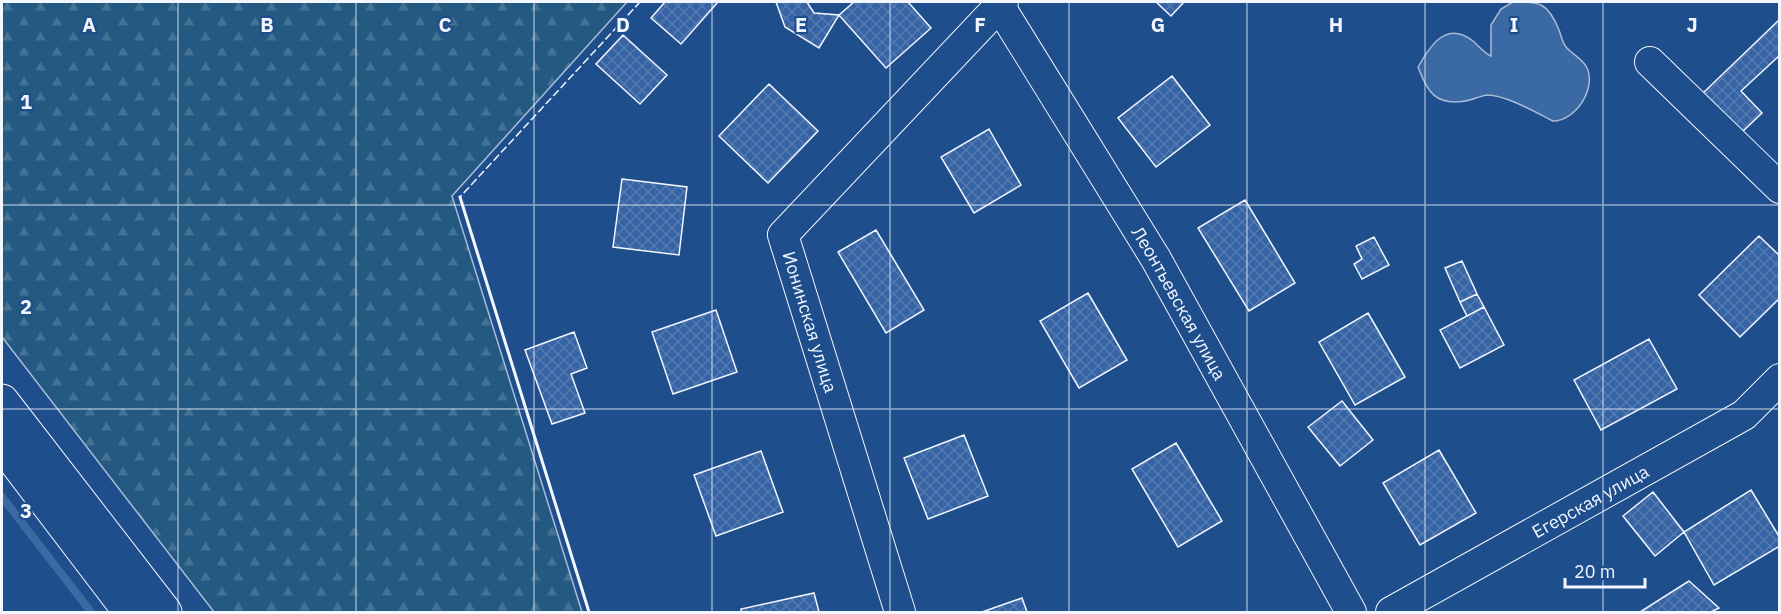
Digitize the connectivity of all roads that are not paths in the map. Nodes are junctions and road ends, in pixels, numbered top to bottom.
1 (999, 3) edge
2 (1650, 62) dead end
3 (1779, 188) edge
4 (1779, 379) edge
5 (2, 401) edge
6 (2, 444) edge
7 (130, 612) edge
8 (165, 612) edge
9 (900, 612) edge
10 (1351, 612) edge
11 (1391, 612) edge

1 - 9 lane, Ионинская улица
1 - 10 lane, Леонтьевская улица
2 - 3 lane
4 - 11 lane, Егерская улица
5 - 8 main road
6 - 7 main road

